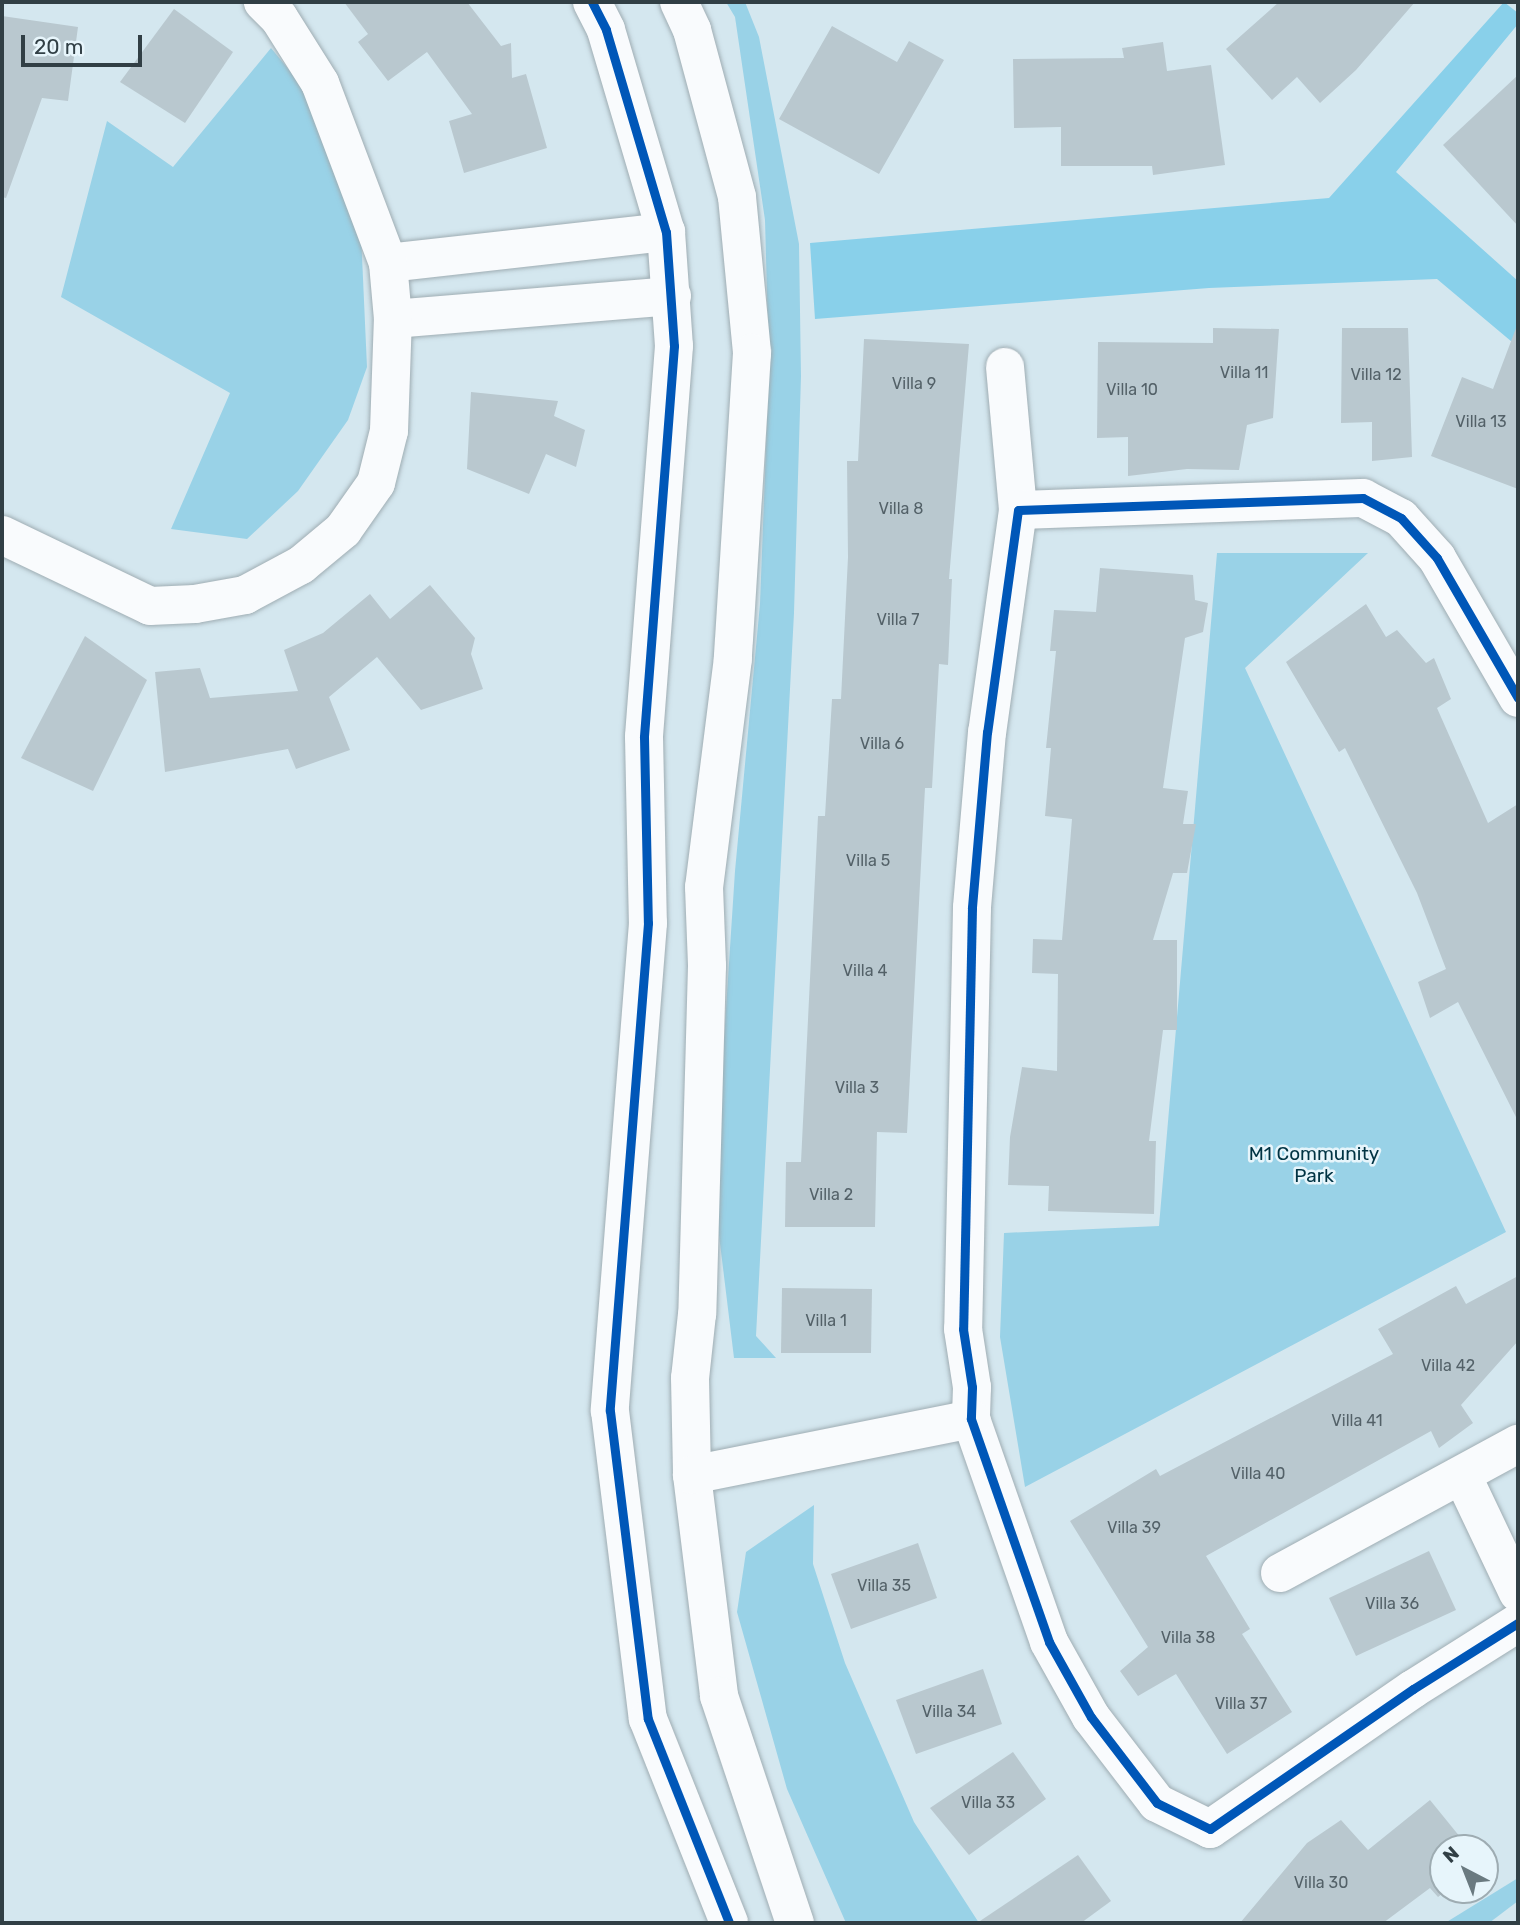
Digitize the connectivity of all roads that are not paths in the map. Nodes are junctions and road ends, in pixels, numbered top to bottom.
1 (263, 2) edge
2 (592, 2) edge
3 (680, 2) edge
4 (666, 232) junction
5 (388, 263) junction
6 (672, 296) junction
7 (393, 319) junction
8 (1006, 367) dead end
9 (1018, 510) junction
10 (2, 535) edge
11 (1518, 698) edge
12 (705, 922) junction
13 (648, 923) junction
14 (971, 1419) junction
15 (1518, 1444) edge
16 (692, 1475) junction
17 (1464, 1477) junction
18 (1280, 1573) dead end
19 (1518, 1592) edge
20 (1518, 1623) edge
21 (729, 1923) edge
22 (795, 1923) edge

1 - 5 street
2 - 4 street
3 - 12 street
4 - 5 street
4 - 6 street
5 - 7 street
6 - 7 street
6 - 13 street
7 - 10 street
8 - 9 street
9 - 11 street
9 - 14 street
12 - 13 street
12 - 16 street
13 - 21 street
14 - 16 street
14 - 20 street
15 - 17 street
16 - 22 street
17 - 18 street
17 - 19 street

